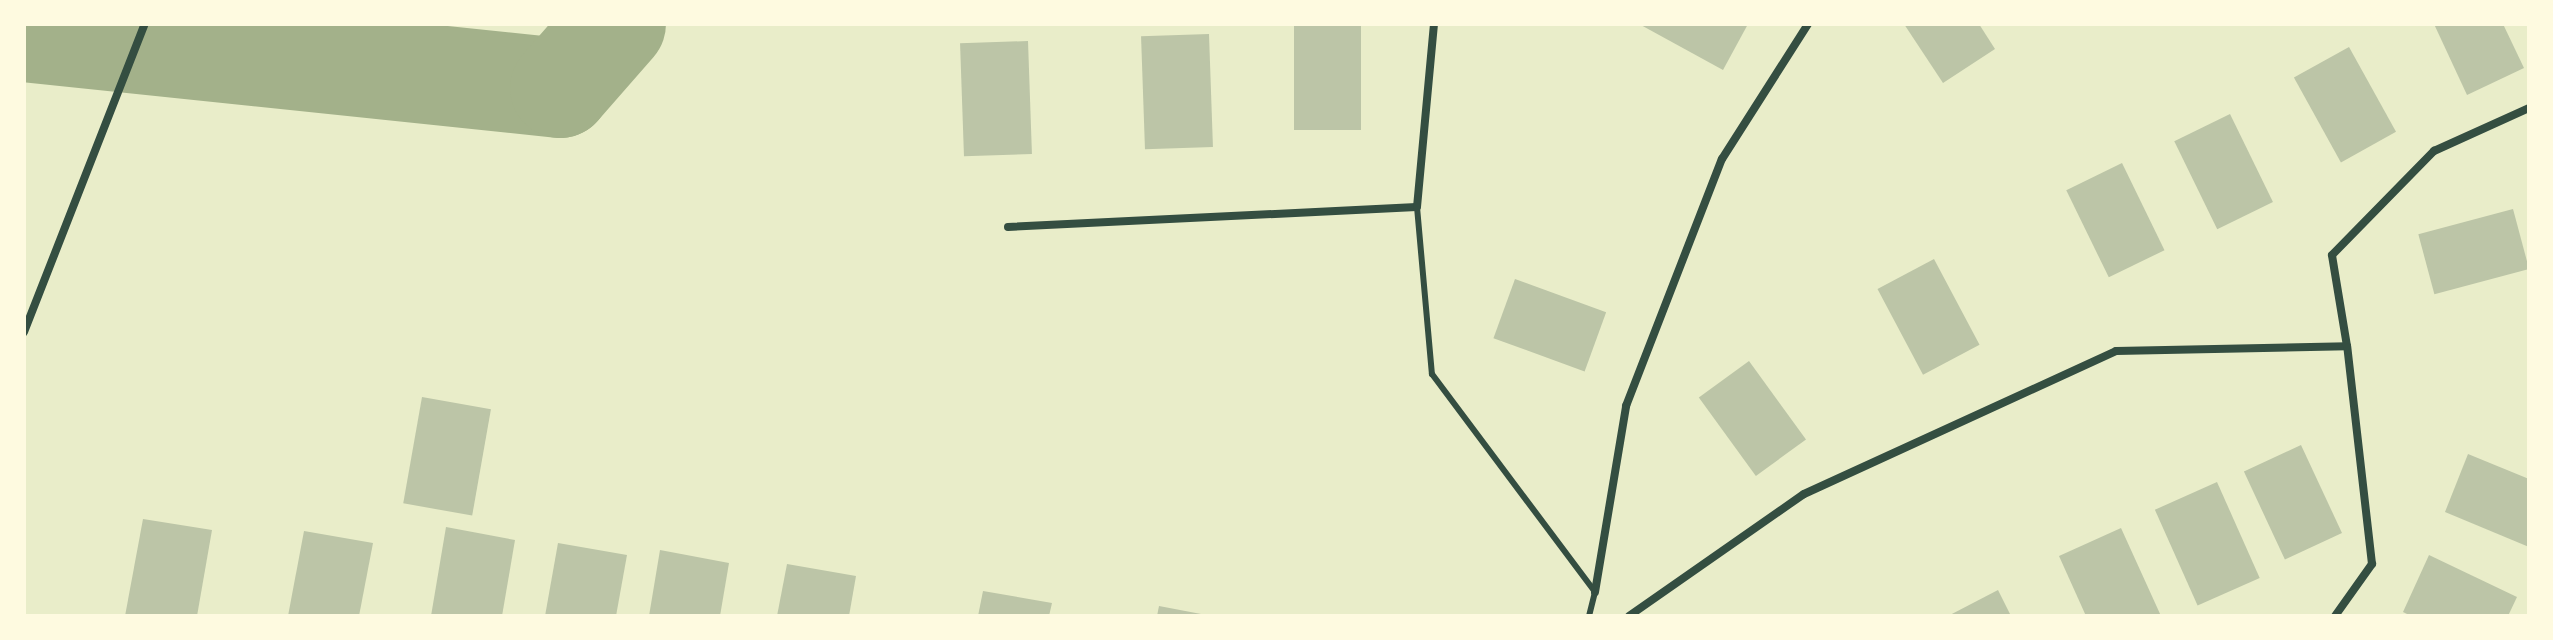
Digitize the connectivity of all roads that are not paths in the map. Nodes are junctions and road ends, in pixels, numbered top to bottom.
1 (145, 24) edge
2 (1434, 24) edge
3 (1808, 24) edge
4 (2529, 108) edge
5 (1417, 207) junction
6 (1008, 227) dead end
7 (24, 332) edge
8 (2347, 346) junction
9 (1595, 592) junction
10 (1589, 616) edge
11 (1629, 616) edge
12 (2335, 616) edge

1 - 7 street
2 - 5 street
3 - 9 street
4 - 8 street
5 - 6 street
5 - 9 lane
8 - 11 street
8 - 12 street
9 - 10 lane

